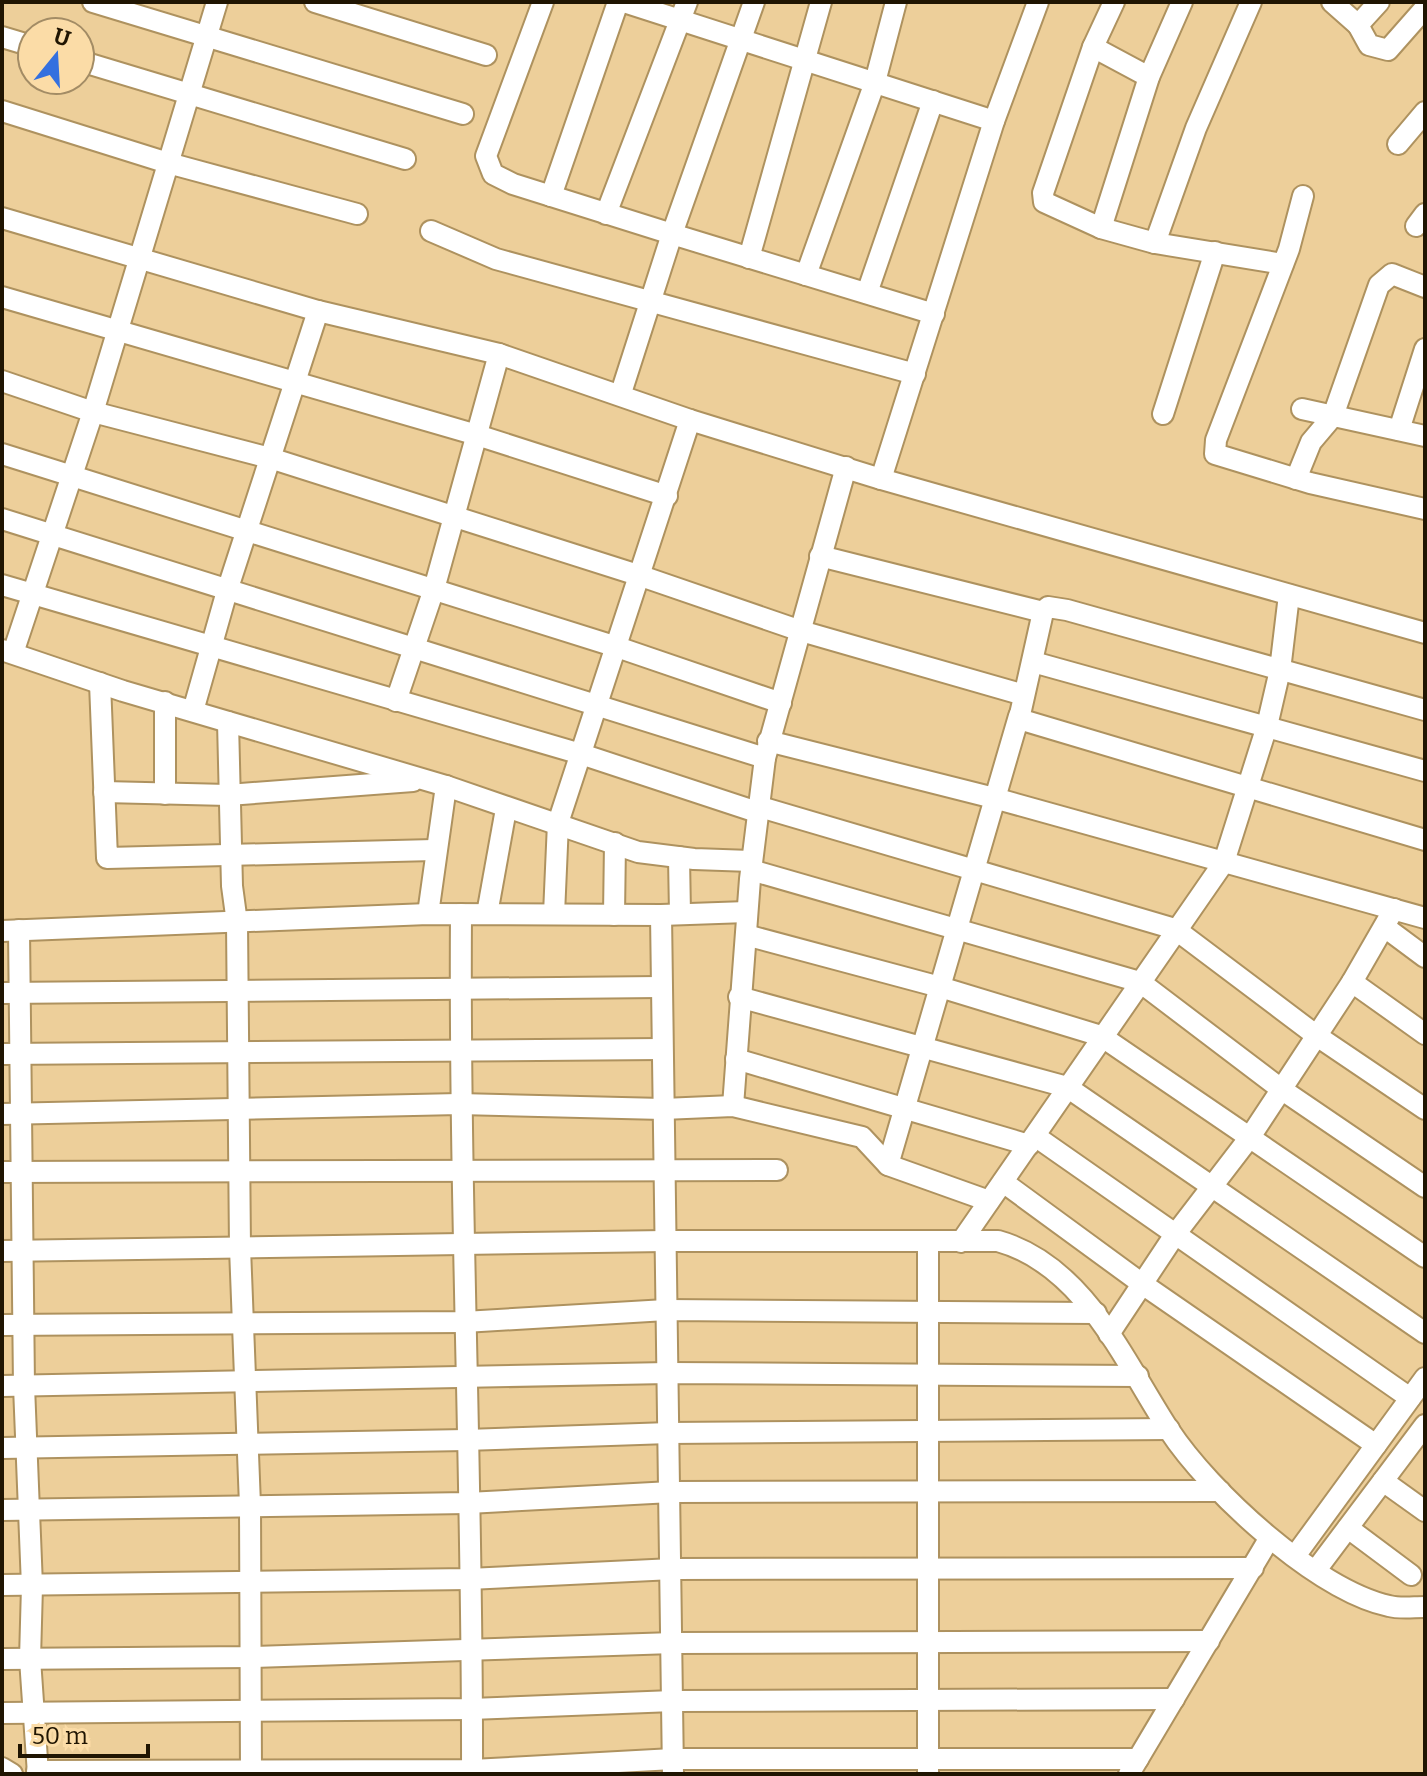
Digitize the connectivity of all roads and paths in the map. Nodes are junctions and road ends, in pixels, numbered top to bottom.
1 (93, 2) edge
2 (217, 2) edge
3 (315, 2) edge
4 (543, 2) edge
5 (621, 2) edge
6 (754, 2) edge
7 (821, 2) edge
8 (896, 2) edge
9 (1038, 2) edge
10 (1114, 2) edge
11 (1182, 2) edge
12 (1251, 2) edge
13 (1332, 2) edge
14 (1379, 2) edge
15 (1425, 8) edge
16 (684, 11) edge
17 (1358, 25) junction
18 (206, 38) junction
19 (742, 40) junction
20 (1093, 47) junction
21 (486, 55) dead end
22 (805, 60) junction
23 (96, 66) edge
24 (1149, 77) junction
25 (875, 82) junction
26 (188, 94) junction
27 (933, 101) junction
28 (2, 111) edge
29 (1425, 112) edge
30 (463, 114) dead end
31 (994, 121) junction
32 (1398, 144) dead end
33 (405, 159) dead end
34 (168, 163) junction
35 (551, 196) junction
36 (1303, 196) dead end
37 (357, 214) dead end
38 (606, 214) junction
39 (2, 218) edge
40 (1101, 228) junction
41 (431, 231) dead end
42 (672, 234) junction
43 (1155, 243) junction
44 (1215, 252) junction
45 (138, 258) junction
46 (749, 258) junction
47 (1283, 264) junction
48 (806, 275) junction
49 (1423, 291) edge
50 (867, 293) junction
51 (2, 297) edge
52 (650, 300) junction
53 (318, 311) junction
54 (934, 314) junction
55 (115, 332) junction
56 (1425, 349) edge
57 (499, 354) junction
58 (915, 374) junction
59 (2, 381) edge
60 (294, 382) junction
61 (621, 393) junction
62 (1302, 409) dead end
63 (93, 412) junction
64 (1163, 414) dead end
65 (1333, 416) junction
66 (690, 420) junction
67 (1399, 430) junction
68 (477, 435) junction
69 (1425, 436) edge
70 (2, 454) edge
71 (270, 458) junction
72 (846, 467) junction
73 (73, 476) junction
74 (881, 479) junction
75 (1296, 479) junction
76 (667, 496) junction
77 (1425, 509) edge
78 (453, 516) junction
79 (2, 519) edge
80 (246, 531) junction
81 (53, 535) junction
82 (820, 556) junction
83 (641, 576) junction
84 (2, 585) edge
85 (434, 589) junction
86 (227, 591) junction
87 (33, 595) junction
88 (1289, 595) junction
89 (1043, 612) junction
90 (801, 631) junction
91 (1425, 633) edge
92 (213, 647) junction
93 (617, 647) junction
94 (415, 650) junction
95 (8, 652) edge
96 (1033, 662) junction
97 (1280, 670) junction
98 (100, 683) junction
99 (1024, 695) junction
100 (396, 701) junction
101 (165, 702) junction
102 (781, 703) junction
103 (596, 708) junction
104 (1425, 710) edge
105 (193, 711) junction
106 (1019, 716) junction
107 (228, 722) junction
108 (1267, 726) junction
109 (766, 750) junction
110 (581, 754) junction
111 (1425, 771) edge
112 (425, 780) junction
113 (446, 786) junction
114 (1246, 787) junction
115 (104, 792) junction
116 (165, 794) junction
117 (228, 795) junction
118 (994, 798) junction
119 (506, 809) junction
120 (757, 809) junction
121 (558, 823) junction
122 (1425, 840) edge
123 (615, 843) junction
124 (434, 850) junction
125 (233, 856) junction
126 (679, 857) junction
127 (1224, 862) junction
128 (751, 865) junction
129 (971, 872) junction
130 (747, 912) junction
131 (428, 914) junction
132 (461, 914) junction
133 (487, 914) junction
134 (554, 914) junction
135 (614, 915) junction
136 (670, 915) junction
137 (1425, 918) edge
138 (1390, 919) junction
139 (237, 923) junction
140 (1175, 929) junction
141 (11, 930) edge
142 (957, 930) junction
143 (746, 935) junction
144 (1425, 957) edge
145 (1140, 982) junction
146 (1352, 982) junction
147 (660, 987) junction
148 (940, 987) junction
149 (460, 988) junction
150 (237, 991) junction
151 (10, 993) edge
152 (739, 997) junction
153 (1425, 1034) edge
154 (1101, 1036) junction
155 (1317, 1036) junction
156 (923, 1046) junction
157 (661, 1049) junction
158 (240, 1050) junction
159 (11, 1053) edge
160 (459, 1054) junction
161 (736, 1059) junction
162 (1067, 1087) junction
163 (1281, 1089) junction
164 (459, 1104) junction
165 (733, 1106) junction
166 (241, 1107) junction
167 (906, 1107) junction
168 (663, 1109) junction
169 (1425, 1109) edge
170 (12, 1114) edge
171 (1250, 1137) junction
172 (1032, 1140) junction
173 (888, 1165) junction
174 (663, 1170) junction
175 (777, 1170) dead end
176 (461, 1171) junction
177 (12, 1172) edge
178 (240, 1172) junction
179 (1003, 1182) junction
180 (1212, 1187) junction
181 (1425, 1187) edge
182 (989, 1201) junction
183 (1174, 1236) junction
184 (665, 1241) junction
185 (928, 1241) junction
186 (961, 1242) junction
187 (464, 1246) junction
188 (240, 1248) junction
189 (2, 1251) edge
190 (23, 1252) junction
191 (1425, 1257) edge
192 (1141, 1283) junction
193 (666, 1310) junction
194 (925, 1311) junction
195 (1096, 1313) junction
196 (243, 1321) junction
197 (464, 1322) junction
198 (2, 1325) edge
199 (26, 1325) junction
200 (1425, 1333) edge
201 (1109, 1334) junction
202 (668, 1373) junction
203 (925, 1374) junction
204 (1138, 1376) junction
205 (467, 1377) junction
206 (1425, 1378) edge
207 (243, 1383) junction
208 (2, 1386) edge
209 (24, 1386) junction
210 (1410, 1398) junction
211 (1169, 1429) junction
212 (669, 1433) junction
213 (926, 1433) junction
214 (1421, 1438) edge
215 (466, 1440) junction
216 (245, 1445) junction
217 (1376, 1445) junction
218 (2, 1448) edge
219 (28, 1448) junction
220 (1383, 1481) junction
221 (1220, 1491) junction
222 (671, 1492) junction
223 (926, 1493) junction
224 (468, 1503) junction
225 (250, 1505) junction
226 (2, 1510) edge
227 (29, 1510) junction
228 (1425, 1511) edge
229 (1348, 1528) junction
230 (1269, 1539) junction
231 (1295, 1556) junction
232 (1253, 1568) junction
233 (673, 1569) junction
234 (1316, 1570) junction
235 (927, 1571) junction
236 (1411, 1575) dead end
237 (469, 1579) junction
238 (250, 1582) junction
239 (2, 1585) edge
240 (32, 1586) junction
241 (1425, 1607) edge
242 (1209, 1641) junction
243 (673, 1643) junction
244 (927, 1645) junction
245 (470, 1651) junction
246 (251, 1657) junction
247 (2, 1659) edge
248 (30, 1659) junction
249 (1174, 1699) junction
250 (673, 1701) junction
251 (927, 1703) junction
252 (471, 1709) junction
253 (250, 1711) junction
254 (2, 1713) edge
255 (31, 1713) junction
256 (1134, 1766) edge
257 (673, 1767) edge
258 (2, 1768) edge
259 (928, 1768) edge
260 (472, 1772) edge
261 (38, 1773) edge
262 (12, 1774) edge
263 (251, 1774) edge

1 - 18 street
2 - 18 street
3 - 21 street
4 - 35 street
5 - 16 street
5 - 35 street
6 - 19 street
7 - 22 street
8 - 25 street
9 - 31 street
10 - 20 street
11 - 24 street
12 - 43 street
13 - 17 street
14 - 17 street
15 - 17 street
16 - 19 street
16 - 38 street
18 - 26 street
18 - 30 street
19 - 22 street
19 - 42 street
20 - 24 street
20 - 40 street
22 - 25 street
22 - 46 street
23 - 26 street
24 - 40 street
25 - 27 street
25 - 48 street
26 - 33 street
26 - 34 street
27 - 31 street
27 - 50 street
28 - 34 street
29 - 32 street
31 - 54 street
34 - 37 street
34 - 45 street
35 - 38 street
36 - 47 street
38 - 42 street
39 - 45 street
40 - 43 street
41 - 52 street
42 - 46 street
42 - 52 street
43 - 44 street
44 - 47 street
44 - 64 street
45 - 53 street
45 - 55 street
46 - 48 street
47 - 75 street
48 - 50 street
49 - 65 street
50 - 54 street
51 - 55 street
52 - 58 street
52 - 61 street
53 - 57 street
53 - 60 street
54 - 58 street
55 - 60 street
55 - 63 street
56 - 67 street
57 - 61 street
57 - 68 street
58 - 74 street
59 - 63 street
60 - 68 street
60 - 71 street
61 - 66 street
62 - 65 street
63 - 71 street
63 - 73 street
65 - 67 street
65 - 75 street
66 - 72 street
66 - 76 street
67 - 69 street
68 - 76 street
68 - 78 street
70 - 73 street
71 - 78 street
71 - 80 street
72 - 74 street
72 - 82 street
73 - 80 street
73 - 81 street
74 - 88 street
75 - 77 street
76 - 83 street
78 - 83 street
78 - 85 street
79 - 81 street
80 - 85 street
80 - 86 street
81 - 86 street
81 - 87 street
82 - 89 street
82 - 90 street
83 - 90 street
83 - 93 street
84 - 87 street
85 - 93 street
85 - 94 street
86 - 92 street
86 - 94 street
87 - 92 street
87 - 95 street
88 - 91 street
88 - 97 street
89 - 96 street
89 - 97 street
90 - 99 street
90 - 102 street
92 - 100 street
92 - 105 street
93 - 102 street
93 - 103 street
94 - 100 street
94 - 103 street
95 - 98 street
96 - 99 street
96 - 108 street
97 - 104 street
97 - 108 street
98 - 101 street
98 - 115 street
99 - 106 street
100 - 110 street
101 - 105 street
101 - 116 street
102 - 109 street
103 - 109 street
103 - 110 street
105 - 107 street
106 - 114 street
106 - 118 street
107 - 112 street
107 - 117 street
108 - 111 street
108 - 114 street
109 - 118 street
109 - 120 street
110 - 120 street
110 - 121 street
112 - 113 street
112 - 117 street
113 - 119 street
113 - 124 street
114 - 122 street
114 - 127 street
115 - 116 street
115 - 125 street
116 - 117 street
117 - 125 street
118 - 127 street
118 - 129 street
119 - 121 street
119 - 133 street
120 - 128 street
120 - 129 street
121 - 123 street
121 - 134 street
123 - 126 street
123 - 135 street
124 - 125 street
124 - 131 street
125 - 139 street
126 - 128 street
126 - 136 street
127 - 138 street
127 - 140 street
128 - 130 street
128 - 142 street
129 - 140 street
129 - 142 street
130 - 136 street
130 - 143 street
131 - 132 street
131 - 139 street
132 - 133 street
132 - 149 street
133 - 134 street
134 - 135 street
135 - 136 street
136 - 147 street
137 - 138 street
138 - 144 street
138 - 146 street
139 - 141 street
139 - 150 street
140 - 145 street
140 - 155 street
141 - 151 street
142 - 145 street
142 - 148 street
143 - 148 street
143 - 152 street
145 - 154 street
145 - 163 street
146 - 153 street
146 - 155 street
147 - 149 street
147 - 157 street
148 - 154 street
148 - 156 street
149 - 150 street
149 - 160 street
150 - 151 street
150 - 158 street
151 - 159 street
152 - 156 street
152 - 161 street
154 - 162 street
154 - 171 street
155 - 163 street
155 - 169 street
156 - 162 street
156 - 167 street
157 - 160 street
157 - 168 street
158 - 159 street
158 - 160 street
158 - 166 street
159 - 170 street
160 - 164 street
161 - 165 street
161 - 167 street
162 - 172 street
162 - 180 street
163 - 171 street
163 - 181 street
164 - 166 street
164 - 168 street
164 - 176 street
165 - 168 street
165 - 173 street
166 - 170 street
166 - 178 street
167 - 172 street
167 - 173 street
168 - 174 street
170 - 177 street
171 - 180 street
171 - 191 street
172 - 179 street
172 - 183 street
173 - 182 street
174 - 175 street
174 - 176 street
174 - 184 street
176 - 178 street
176 - 187 street
177 - 178 street
177 - 190 street
178 - 188 street
179 - 182 street
179 - 192 street
180 - 183 street
180 - 200 street
182 - 186 street
183 - 192 street
183 - 210 street
184 - 185 street
184 - 187 street
184 - 193 street
185 - 186 street
185 - 194 street
186 - 195 street
187 - 188 street
187 - 197 street
188 - 190 street
188 - 196 street
189 - 190 street
190 - 199 street
192 - 201 street
192 - 217 street
193 - 194 street
193 - 197 street
193 - 202 street
194 - 195 street
194 - 203 street
195 - 201 street
196 - 197 street
196 - 199 street
196 - 207 street
197 - 205 street
198 - 199 street
199 - 209 street
201 - 204 street
202 - 203 street
202 - 205 street
202 - 212 street
203 - 204 street
203 - 213 street
204 - 211 street
205 - 207 street
205 - 215 street
206 - 210 street
207 - 209 street
207 - 216 street
208 - 209 street
209 - 219 street
210 - 217 street
211 - 213 street
211 - 221 street
212 - 213 street
212 - 215 street
212 - 222 street
213 - 223 street
214 - 220 street
215 - 216 street
215 - 224 street
216 - 219 street
216 - 225 street
217 - 231 street
218 - 219 street
219 - 227 street
220 - 228 street
220 - 229 street
221 - 223 street
221 - 230 street
222 - 223 street
222 - 224 street
222 - 233 street
223 - 235 street
224 - 225 street
224 - 237 street
225 - 227 street
225 - 238 street
226 - 227 street
227 - 240 street
229 - 234 street
229 - 236 street
230 - 231 street
230 - 232 street
231 - 234 street
232 - 235 street
232 - 242 street
233 - 235 street
233 - 237 street
233 - 243 street
234 - 241 street
235 - 244 street
237 - 238 street
237 - 245 street
238 - 240 street
238 - 246 street
239 - 240 street
240 - 248 street
242 - 244 street
242 - 249 street
243 - 244 street
243 - 245 street
243 - 250 street
244 - 251 street
245 - 246 street
245 - 252 street
246 - 248 street
246 - 253 street
247 - 248 street
248 - 255 street
249 - 251 street
249 - 256 street
250 - 251 street
250 - 252 street
250 - 257 street
251 - 259 street
252 - 253 street
252 - 260 street
253 - 255 street
253 - 263 street
254 - 255 street
255 - 261 street
256 - 259 street
257 - 259 street
257 - 260 street
258 - 262 street
260 - 263 street
261 - 263 street

